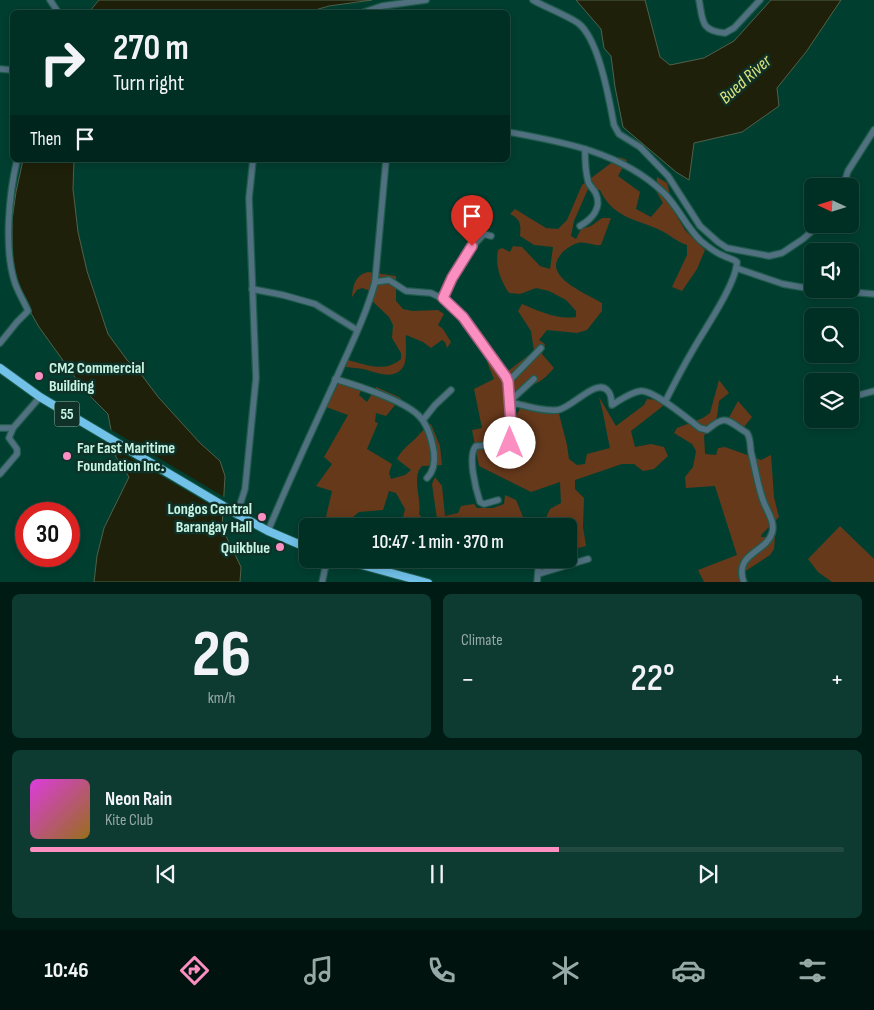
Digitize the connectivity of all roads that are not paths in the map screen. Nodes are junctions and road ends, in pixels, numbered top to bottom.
1 (426, 0) edge
2 (532, 0) edge
3 (699, 0) edge
4 (760, 0) edge
5 (370, 10) edge
6 (874, 130) edge
7 (510, 132) edge
8 (585, 149) junction
9 (17, 162) edge
10 (253, 162) edge
11 (386, 162) edge
12 (846, 178) edge
13 (580, 226) dead end
14 (809, 233) edge
15 (491, 236) dead end
16 (736, 268) junction
17 (375, 282) junction
18 (804, 287) edge
19 (252, 289) junction
20 (859, 293) edge
21 (874, 294) edge
22 (443, 298) junction
23 (357, 330) junction
24 (0, 343) edge
25 (541, 348) dead end
26 (0, 368) edge
27 (335, 379) junction
28 (534, 379) dead end
29 (508, 382) junction
30 (451, 390) dead end
31 (874, 391) edge
32 (859, 395) dead end
33 (40, 397) junction
34 (509, 402) junction
35 (665, 402) junction
36 (422, 420) junction
37 (0, 428) edge
38 (13, 428) junction
39 (0, 474) edge
40 (427, 478) dead end
41 (498, 500) dead end
42 (237, 514) junction
43 (268, 531) junction
44 (299, 544) edge
45 (588, 559) dead end
46 (325, 568) edge
47 (374, 568) edge
48 (538, 568) edge
49 (538, 574) junction
50 (322, 582) edge
51 (428, 582) edge
52 (537, 582) edge
53 (744, 582) edge

1 - 5 street
2 - 14 street
3 - 4 street
6 - 12 street
7 - 8 street
8 - 13 street
8 - 16 street
9 - 24 street
10 - 19 street
11 - 17 street
15 - 22 street
16 - 18 street
16 - 35 street
17 - 22 street
17 - 23 street
19 - 23 street
19 - 42 street
20 - 21 street
22 - 29 street
23 - 27 street
25 - 29 street
26 - 33 highway, 55
27 - 36 street
27 - 43 street
28 - 34 street
29 - 34 street
30 - 36 street
31 - 32 street
33 - 38 street
33 - 42 highway, 55
34 - 35 street
34 - 41 street
35 - 53 street
36 - 40 street
37 - 38 street
38 - 39 street
42 - 43 highway, 55
43 - 44 highway, 55
45 - 49 street
46 - 50 street
47 - 51 highway
48 - 49 street
49 - 52 street

